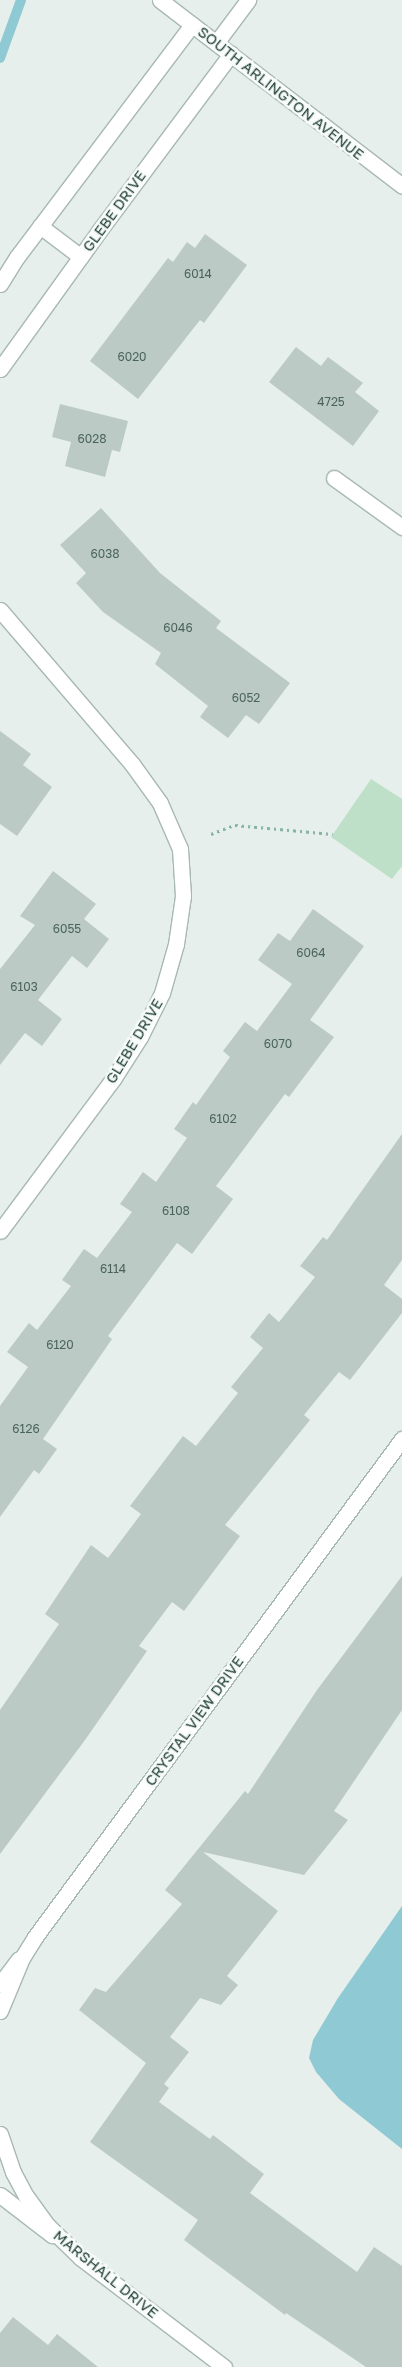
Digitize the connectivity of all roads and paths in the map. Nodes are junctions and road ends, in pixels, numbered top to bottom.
1 (160, 0) edge
2 (248, 0) edge
3 (192, 24) junction
4 (216, 43) junction
5 (231, 54) junction
6 (402, 186) edge
7 (40, 226) junction
8 (81, 257) junction
9 (0, 284) edge
10 (0, 369) edge
11 (334, 478) dead end
12 (402, 527) edge
13 (0, 610) edge
14 (211, 834) dead end
15 (333, 834) dead end
16 (0, 1231) edge
17 (402, 1439) edge
18 (35, 1937) junction
19 (0, 1984) edge
20 (0, 2010) edge
21 (0, 2134) edge
22 (0, 2195) edge
23 (81, 2258) junction
24 (224, 2367) edge

1 - 3 street, SOUTH ARLINGTON AVENUE
2 - 4 street
3 - 4 street, SOUTH ARLINGTON AVENUE
3 - 7 street
4 - 5 street, SOUTH ARLINGTON AVENUE
5 - 6 street, SOUTH ARLINGTON AVENUE
5 - 8 street, GLEBE DRIVE
7 - 8 street
7 - 9 street
8 - 10 street, GLEBE DRIVE
11 - 12 street
13 - 16 street, GLEBE DRIVE
14 - 15 path
17 - 18 street, CRYSTAL VIEW DRIVE
18 - 19 street
18 - 20 street, CRYSTAL VIEW DRIVE
21 - 23 street, MARSHALL DRIVE
22 - 23 street
23 - 24 street, MARSHALL DRIVE

